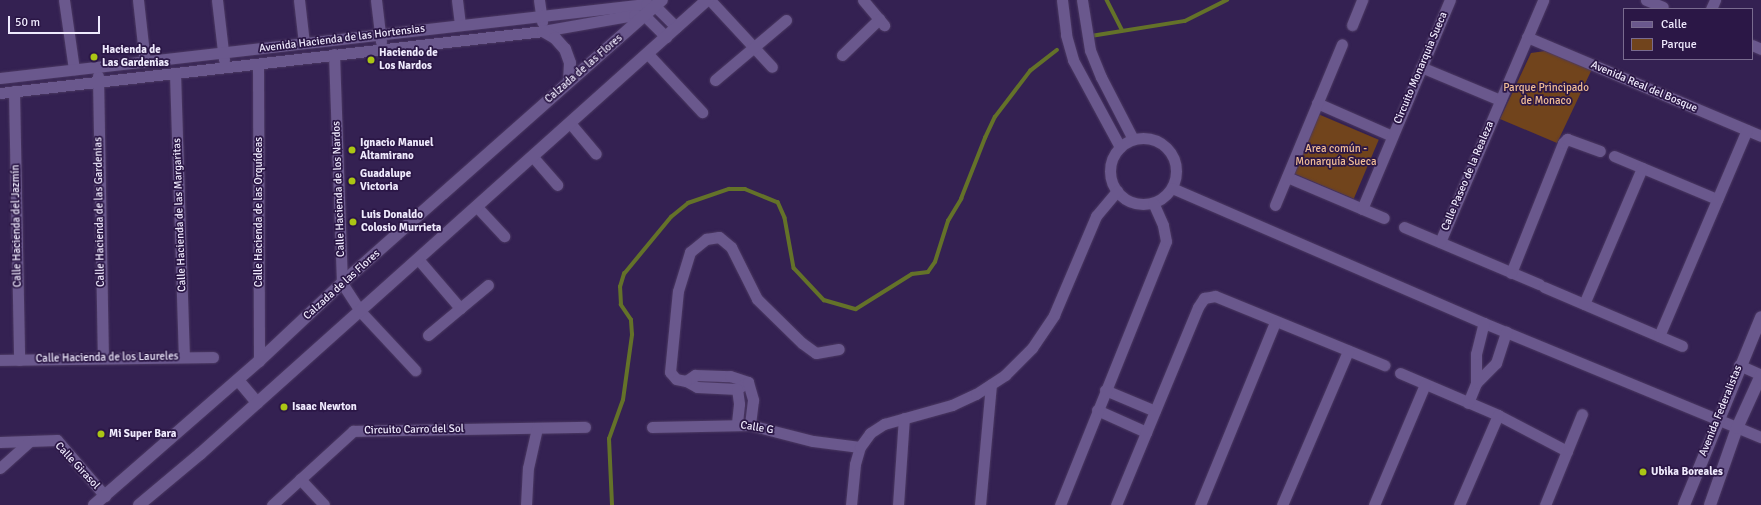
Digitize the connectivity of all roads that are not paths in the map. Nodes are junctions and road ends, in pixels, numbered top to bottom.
1 (64, 0) edge
2 (138, 0) edge
3 (217, 0) edge
4 (298, 0) edge
5 (376, 0) edge
6 (457, 0) edge
7 (539, 0) edge
8 (709, 0) edge
9 (863, 0) edge
10 (1062, 0) edge
11 (1362, 0) edge
12 (1450, 0) edge
13 (1543, 0) edge
14 (1646, 0) edge
15 (618, 3) edge
16 (659, 3) edge
17 (1082, 5) edge
18 (1663, 7) dead end
19 (1064, 11) junction
20 (541, 16) junction
21 (645, 16) junction
22 (786, 20) dead end
23 (460, 25) junction
24 (1352, 25) dead end
25 (676, 27) junction
26 (543, 31) junction
27 (380, 34) junction
28 (666, 37) junction
29 (1527, 37) junction
30 (304, 43) junction
31 (1342, 44) dead end
32 (754, 47) junction
33 (382, 48) junction
34 (223, 53) junction
35 (334, 54) junction
36 (647, 54) junction
37 (842, 55) dead end
38 (145, 62) junction
39 (258, 64) junction
40 (97, 67) junction
41 (224, 67) junction
42 (772, 67) dead end
43 (1421, 67) junction
44 (74, 69) junction
45 (176, 73) junction
46 (0, 78) edge
47 (716, 80) dead end
48 (568, 81) junction
49 (98, 82) junction
50 (14, 92) junction
51 (0, 93) edge
52 (1500, 100) junction
53 (1317, 103) junction
54 (702, 112) dead end
55 (570, 123) junction
56 (1747, 130) junction
57 (1392, 136) junction
58 (1761, 136) edge
59 (1133, 138) junction
60 (1120, 147) junction
61 (1600, 151) dead end
62 (596, 154) dead end
63 (1614, 156) dead end
64 (533, 157) junction
65 (1642, 168) junction
66 (1287, 177) junction
67 (558, 185) dead end
68 (1172, 188) junction
69 (1117, 192) junction
70 (1717, 199) junction
71 (1153, 203) junction
72 (1275, 205) dead end
73 (477, 207) junction
74 (1362, 209) junction
75 (1384, 218) dead end
76 (1404, 227) dead end
77 (504, 236) dead end
78 (1440, 242) junction
79 (418, 259) junction
80 (1511, 273) junction
81 (342, 283) junction
82 (488, 285) dead end
83 (1584, 304) junction
84 (460, 308) junction
85 (360, 311) junction
86 (1761, 317) edge
87 (1275, 322) junction
88 (1484, 323) junction
89 (1506, 332) junction
90 (428, 335) dead end
91 (1659, 336) junction
92 (1682, 346) dead end
93 (839, 349) dead end
94 (1348, 351) junction
95 (184, 357) junction
96 (213, 357) dead end
97 (103, 358) junction
98 (0, 360) edge
99 (19, 360) junction
100 (259, 361) junction
101 (1384, 365) dead end
102 (1739, 365) junction
103 (414, 370) dead end
104 (1400, 373) dead end
105 (1761, 375) edge
106 (238, 380) junction
107 (686, 381) junction
108 (748, 382) junction
109 (1476, 383) junction
110 (991, 384) junction
111 (1426, 384) junction
112 (737, 389) junction
113 (1105, 390) junction
114 (257, 403) junction
115 (1468, 403) junction
116 (1097, 410) junction
117 (1155, 411) junction
118 (1582, 414) dead end
119 (1498, 415) junction
120 (904, 418) junction
121 (1718, 420) junction
122 (737, 424) junction
123 (750, 425) junction
124 (585, 426) dead end
125 (538, 428) junction
126 (652, 428) dead end
127 (1737, 428) junction
128 (1146, 432) junction
129 (1761, 437) edge
130 (30, 441) junction
131 (0, 442) edge
132 (860, 447) junction
133 (1567, 451) junction
134 (0, 468) edge
135 (300, 479) junction
136 (105, 496) junction
137 (94, 505) edge
138 (139, 505) edge
139 (272, 505) edge
140 (324, 505) edge
141 (521, 505) edge
142 (526, 505) edge
143 (851, 505) edge
144 (898, 505) edge
145 (980, 505) edge
146 (1060, 505) edge
147 (1116, 505) edge
148 (1200, 505) edge
149 (1282, 505) edge
150 (1374, 505) edge
151 (1459, 505) edge
152 (1545, 505) edge
153 (1684, 505) edge
154 (1710, 505) edge

1 - 44 street
2 - 38 street
3 - 34 street
4 - 30 street
5 - 27 street
6 - 23 street
7 - 20 street
8 - 25 street
8 - 32 street
9 - 37 street
10 - 19 street
11 - 24 street
12 - 43 street, Circuito Monarquia Sueca
13 - 29 street, Calle Paseo de la Realeza
14 - 18 street
15 - 16 street, Avenida Hacienda de las Hortensias
15 - 20 street, Avenida Hacienda de las Hortensias
16 - 21 street, Calzada de las Flores
16 - 25 street
17 - 19 street
17 - 59 street
19 - 60 street
20 - 23 street, Avenida Hacienda de las Hortensias
20 - 26 street
21 - 26 street, Avenida Hacienda de las Hortensias
21 - 28 street
21 - 48 street, Calzada de las Flores
22 - 32 street
23 - 27 street, Avenida Hacienda de las Hortensias
25 - 28 street
26 - 33 street, Avenida Hacienda de las Hortensias
26 - 48 street
27 - 30 street, Avenida Hacienda de las Hortensias
27 - 33 street
28 - 36 street
29 - 52 street, Calle Paseo de la Realeza
29 - 56 street, Avenida Real del Bosque
30 - 34 street, Avenida Hacienda de las Hortensias
31 - 53 street
32 - 42 street
32 - 47 street
33 - 35 street, Avenida Hacienda de las Hortensias
34 - 38 street, Avenida Hacienda de las Hortensias
34 - 41 street
35 - 39 street, Avenida Hacienda de las Hortensias
35 - 81 street, Calle Hacienda de los Nardos
36 - 54 street
36 - 55 street
38 - 40 street, Avenida Hacienda de las Hortensias
39 - 41 street, Avenida Hacienda de las Hortensias
39 - 100 street, Calle Hacienda de las Orquídeas
40 - 44 street, Avenida Hacienda de las Hortensias
40 - 49 street, Calle Hacienda de las Gardenias
41 - 45 street, Avenida Hacienda de las Hortensias
43 - 52 street
43 - 57 street, Circuito Monarquia Sueca
44 - 46 street, Avenida Hacienda de las Hortensias
45 - 49 street, Avenida Hacienda de las Hortensias
45 - 95 street, Calle Hacienda de las Margaritas
48 - 81 street, Calzada de las Flores
49 - 50 street, Avenida Hacienda de las Hortensias
49 - 97 street, Calle Hacienda de las Gardenias
50 - 51 street, Avenida Hacienda de las Hortensias
50 - 99 street, Calle Hacienda del Jazmín
52 - 78 street, Calle Paseo de la Realeza
53 - 57 street, Circuito Monarquia Sueca
53 - 66 street
55 - 62 street
55 - 64 street
56 - 58 street, Avenida Real del Bosque
56 - 70 street
57 - 74 street, Circuito Monarquia Sueca
59 - 60 street
59 - 68 street
60 - 69 street
61 - 80 street
63 - 65 street
64 - 67 street
64 - 73 street
65 - 70 street
65 - 83 street
66 - 72 street
66 - 74 street
68 - 71 street
68 - 88 street
69 - 71 street
69 - 110 street
70 - 91 street
71 - 113 street
73 - 77 street
73 - 79 street
74 - 75 street
76 - 78 street
78 - 80 street
79 - 84 street
79 - 85 street
80 - 83 street
81 - 85 street
81 - 100 street, Calzada de las Flores
82 - 84 street
83 - 91 street
84 - 90 street
85 - 103 street
85 - 114 street
86 - 102 street, Avenida Federalistas
87 - 94 street
87 - 117 street
87 - 148 street
88 - 89 street
88 - 109 street
89 - 109 street
89 - 121 street
91 - 92 street
93 - 107 street
94 - 101 street
94 - 149 street
95 - 96 street, Calle Hacienda de los Laureles
95 - 97 street, Calle Hacienda de los Laureles
97 - 99 street, Calle Hacienda de los Laureles
98 - 99 street, Calle Hacienda de los Laureles
100 - 106 street, Calzada de las Flores
102 - 105 street
102 - 121 street, Avenida Federalistas
104 - 111 street
105 - 127 street, Avenida Federalistas
106 - 114 street
106 - 136 street, Calzada de las Flores
107 - 108 street
107 - 112 street
108 - 112 street
108 - 123 street
109 - 115 street
110 - 120 street
110 - 145 street
111 - 115 street
111 - 150 street
112 - 122 street
113 - 116 street
113 - 117 street
114 - 138 street
115 - 119 street
116 - 128 street
116 - 146 street
117 - 128 street
118 - 133 street
119 - 133 street
119 - 151 street
120 - 132 street
120 - 144 street
121 - 127 street
121 - 153 street, Avenida Federalistas
122 - 123 street, Calle G
122 - 126 street, Calle G
123 - 132 street, Calle G
124 - 125 street, Circuito Carro del Sol
125 - 135 street, Circuito Carro del Sol
125 - 142 street
127 - 129 street
127 - 154 street, Avenida Federalistas
128 - 147 street
130 - 131 street, Calle Girasol
130 - 134 street
130 - 136 street, Calle Girasol
132 - 143 street
133 - 152 street
135 - 139 street, Circuito Carro del Sol
135 - 140 street
136 - 137 street, Calzada de las Flores
141 - 142 street

